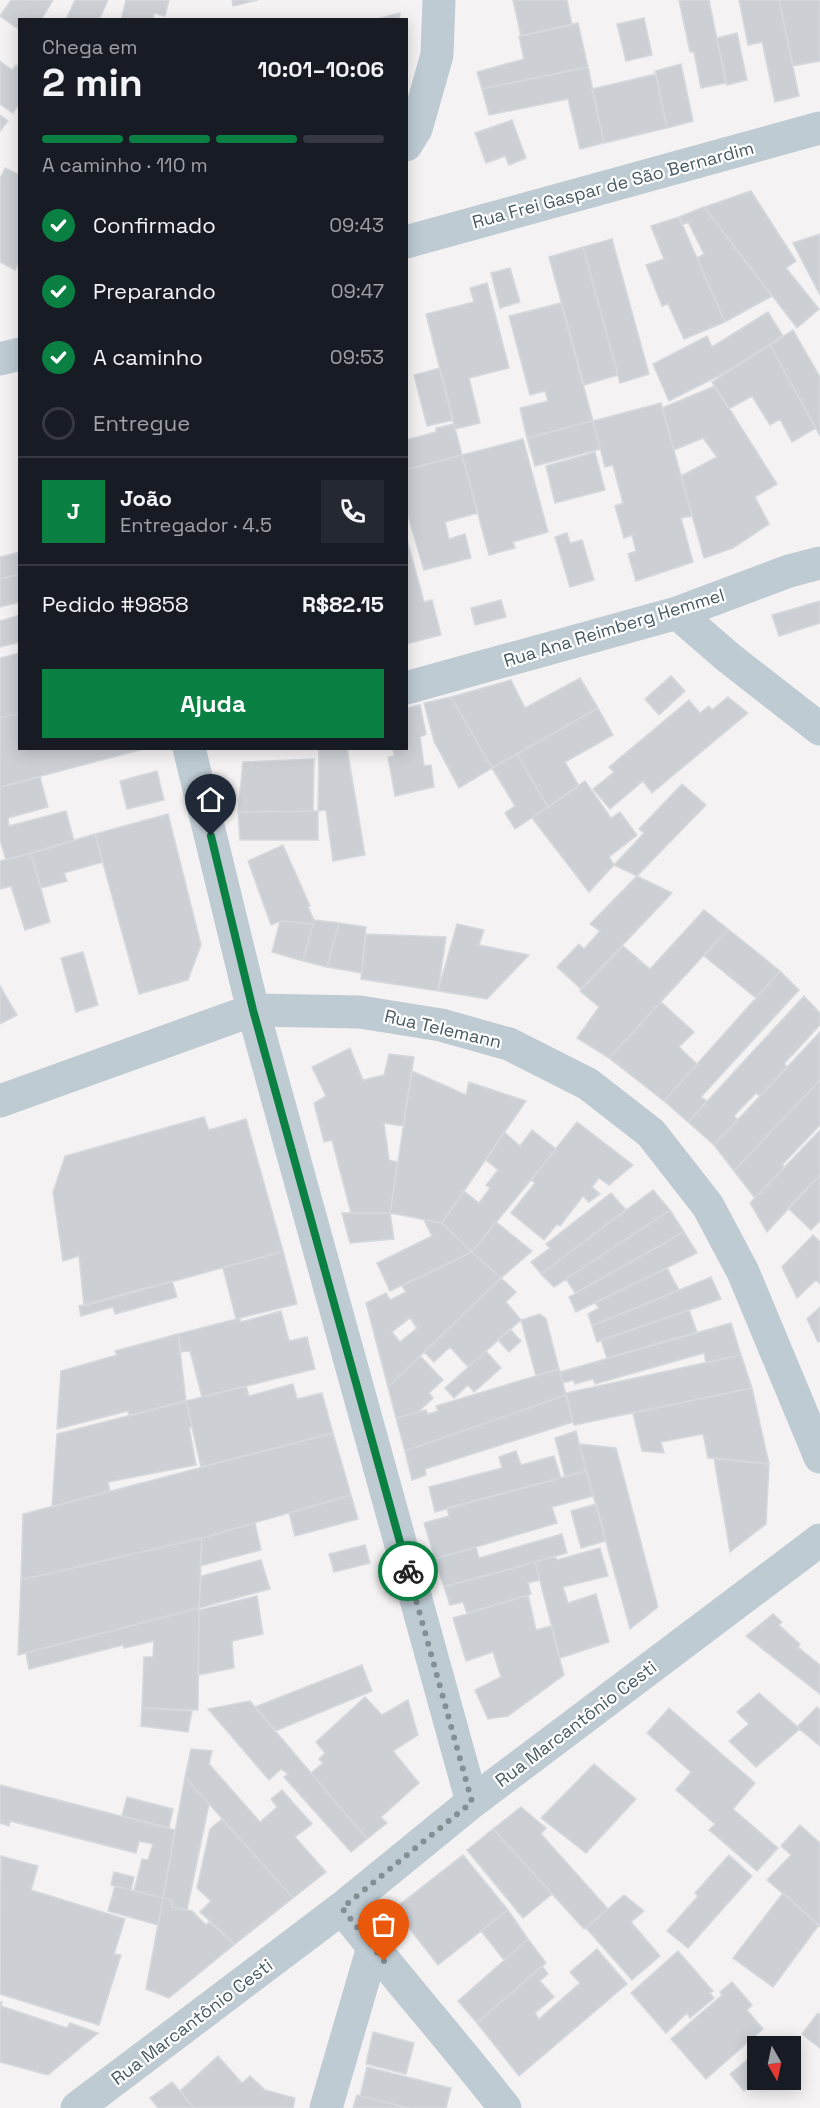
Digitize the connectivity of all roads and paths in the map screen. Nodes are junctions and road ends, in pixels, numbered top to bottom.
1 (439, 0) edge
2 (820, 128) edge
3 (408, 142) edge
4 (408, 241) edge
5 (820, 545) edge
6 (805, 567) edge
7 (677, 613) junction
8 (408, 687) edge
9 (820, 729) edge
10 (190, 750) edge
11 (253, 1010) junction
12 (0, 1101) edge
13 (820, 1457) edge
14 (820, 1540) edge
15 (472, 1802) junction
16 (342, 1908) junction
17 (373, 1947) junction
18 (77, 2108) edge
19 (326, 2108) edge
20 (505, 2108) edge

1 - 3 street
2 - 4 street, Rua Frei Gaspar de São Bernardim
5 - 6 street, Rua Ana Reimberg Hemmel
6 - 7 street, Rua Ana Reimberg Hemmel
7 - 8 street, Rua Ana Reimberg Hemmel
7 - 9 street
10 - 11 street
11 - 12 street, Rua Telemann
11 - 13 street, Rua Telemann
11 - 15 street
14 - 15 street, Rua Marcantônio Cesti
15 - 16 street, Rua Marcantônio Cesti
16 - 17 street
16 - 18 street, Rua Marcantônio Cesti
17 - 19 street
17 - 20 street

